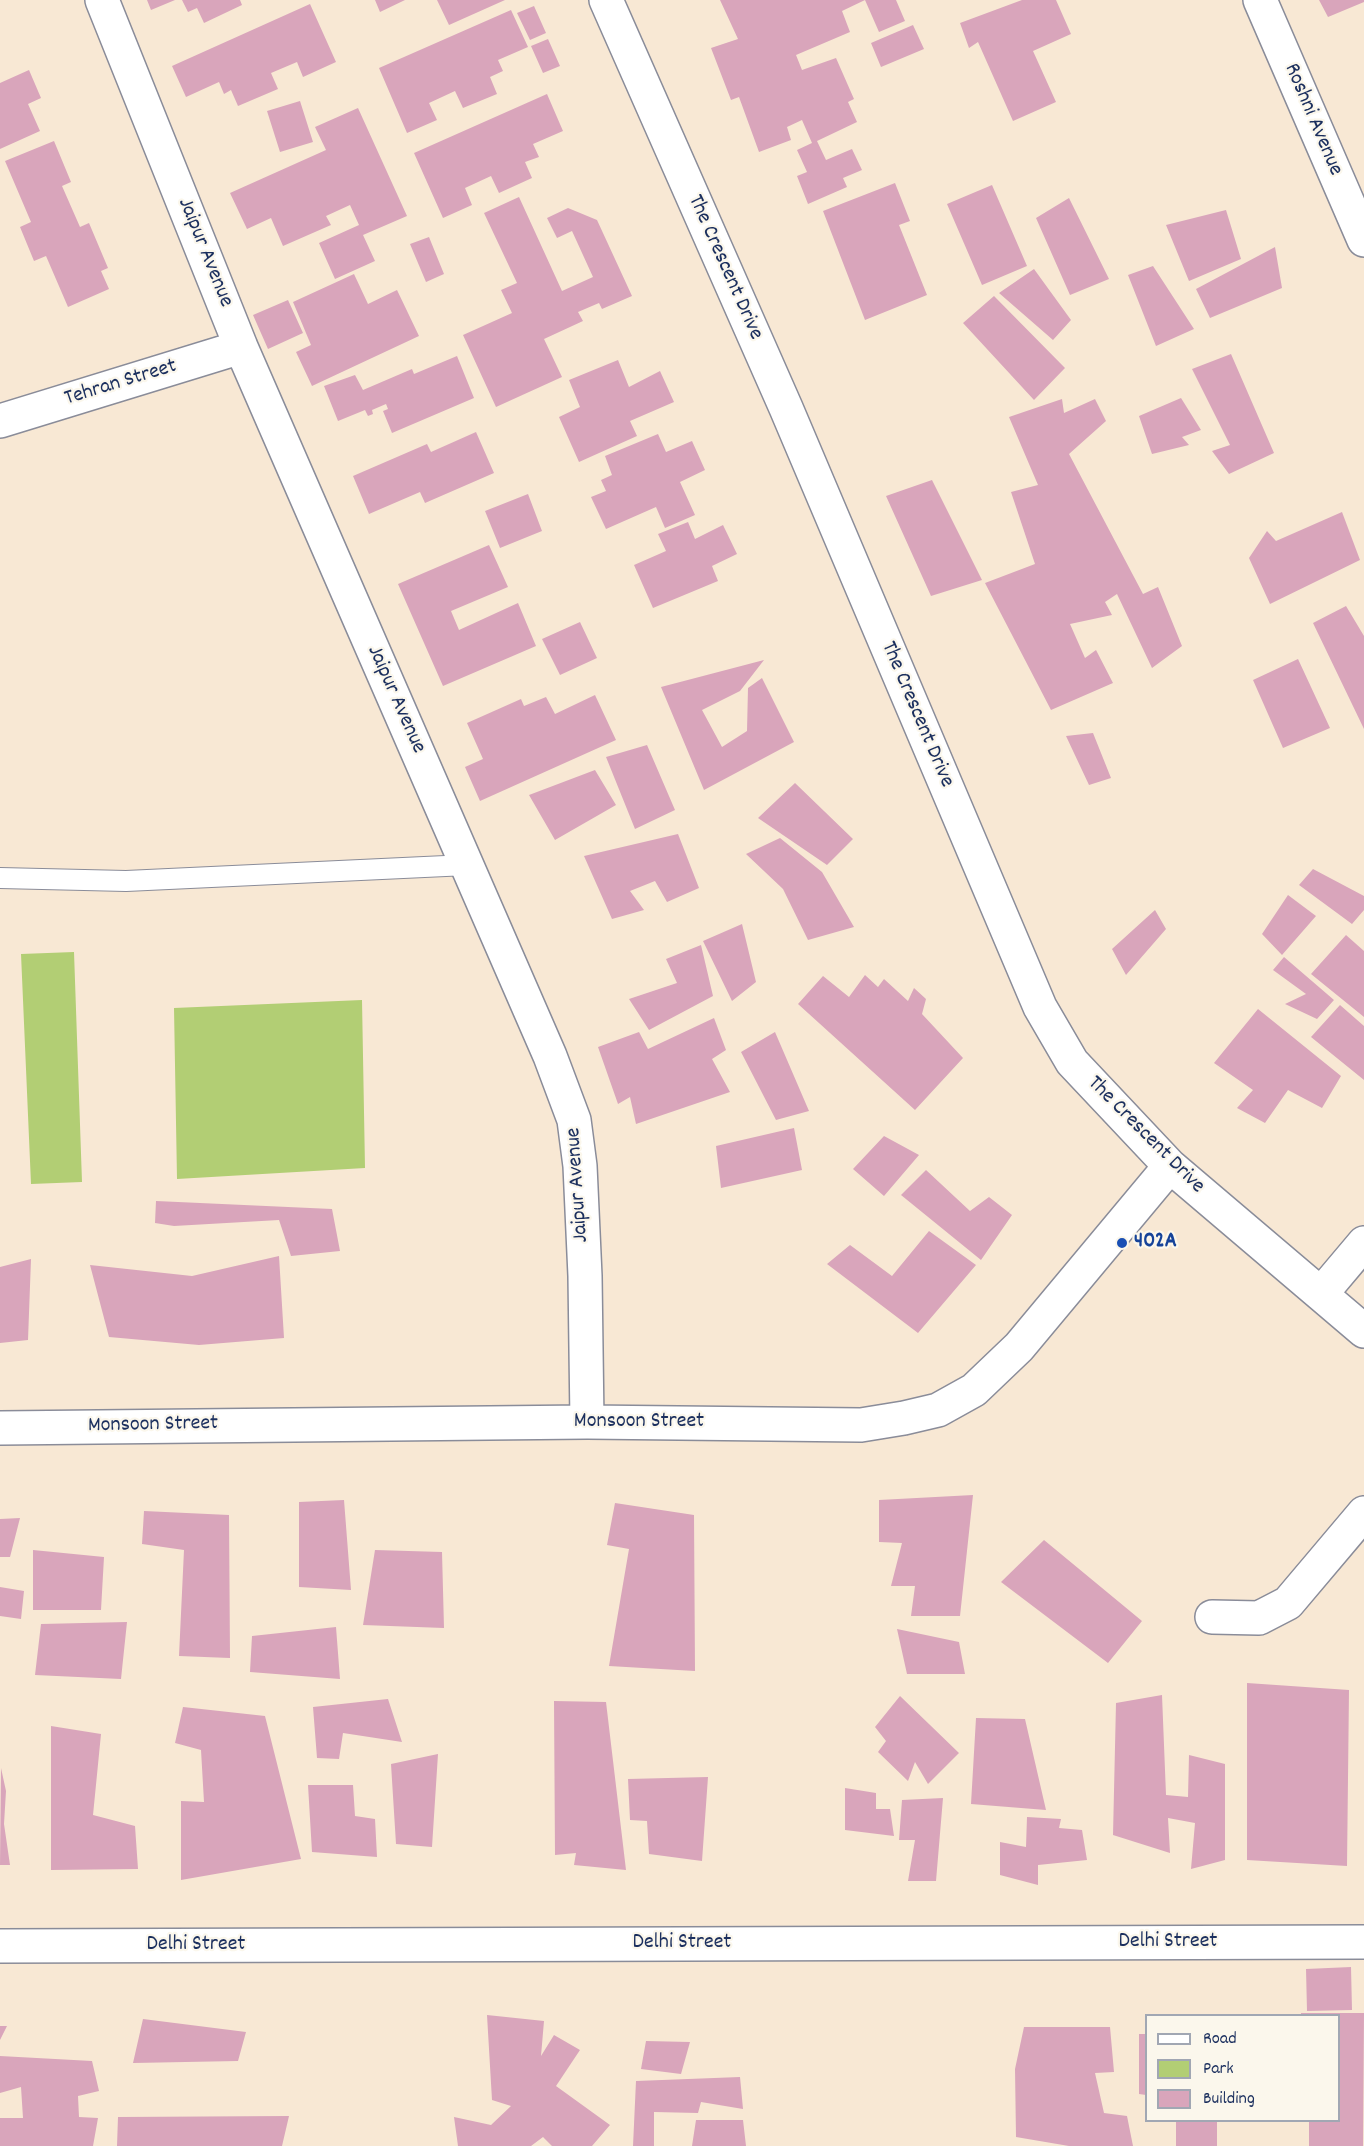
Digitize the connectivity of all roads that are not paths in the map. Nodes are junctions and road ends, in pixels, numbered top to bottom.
1 (102, 0) edge
2 (606, 0) edge
3 (1260, 0) edge
4 (1364, 240) edge
5 (242, 347) junction
6 (0, 421) edge
7 (467, 865) junction
8 (0, 878) edge
9 (1170, 1166) junction
10 (1364, 1243) edge
11 (1321, 1294) junction
12 (1364, 1330) edge
13 (587, 1422) junction
14 (0, 1428) edge
15 (1364, 1513) edge
16 (1212, 1617) dead end
17 (1364, 1942) edge
18 (0, 1946) edge

1 - 5 street, Jaipur Avenue
2 - 9 street, The Crescent Drive
3 - 4 street, Roshni Avenue
5 - 6 street, Tehran Street
5 - 7 street, Jaipur Avenue
7 - 8 lane
7 - 13 street, Jaipur Avenue
9 - 11 street, The Crescent Drive
9 - 13 street, Monsoon Street
10 - 11 street
11 - 12 street, The Crescent Drive
13 - 14 street, Monsoon Street
15 - 16 street
17 - 18 street, Delhi Street

